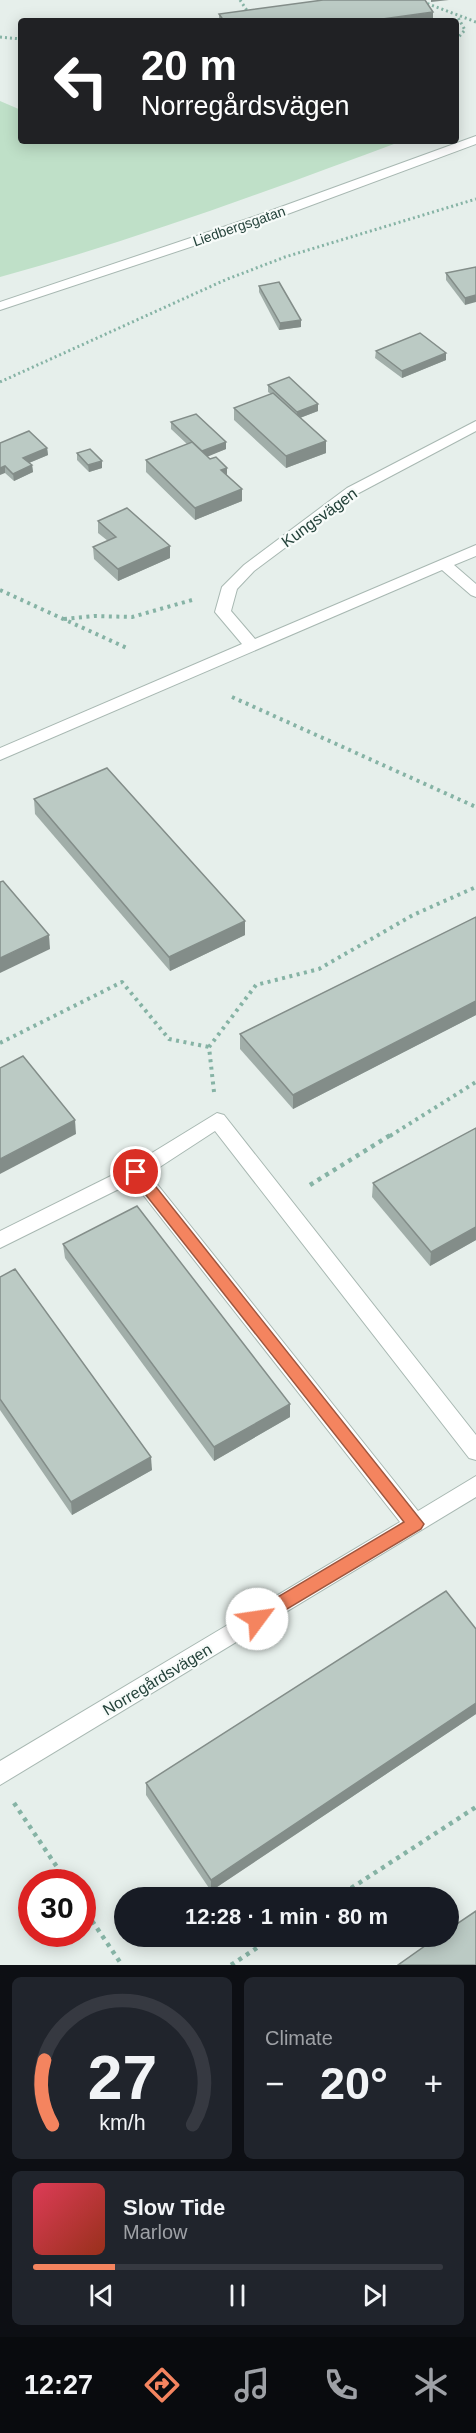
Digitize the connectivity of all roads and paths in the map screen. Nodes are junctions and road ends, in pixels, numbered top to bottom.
1 (240, 0) edge
2 (418, 0) edge
3 (456, 15) junction
4 (250, 16) edge
5 (458, 18) edge
6 (459, 20) edge
7 (476, 22) edge
8 (0, 37) edge
9 (459, 37) edge
10 (18, 39) edge
11 (476, 140) edge
12 (476, 199) edge
13 (0, 306) edge
14 (0, 382) edge
15 (476, 425) edge
16 (476, 549) edge
17 (443, 563) junction
18 (230, 586) junction
19 (0, 591) edge
20 (476, 592) edge
21 (63, 619) junction
22 (250, 644) junction
23 (129, 649) dead end
24 (232, 697) dead end
25 (0, 754) edge
26 (476, 807) edge
27 (476, 887) edge
28 (0, 1043) edge
29 (209, 1047) junction
30 (476, 1082) edge
31 (217, 1120) junction
32 (136, 1172) junction
33 (281, 1202) junction
34 (0, 1240) edge
35 (476, 1450) edge
36 (476, 1485) edge
37 (415, 1524) junction
38 (3, 1783) edge
39 (476, 1807) edge
40 (59, 1869) edge
41 (353, 1887) edge
42 (96, 1927) edge
43 (259, 1947) edge
44 (122, 1965) edge
45 (231, 1965) edge

1 - 4 path
2 - 3 path
3 - 5 path
3 - 7 path
6 - 9 path
8 - 10 path
11 - 13 street, Liedbergsgatan
12 - 14 path
15 - 18 street, Kungsvägen
16 - 17 street
17 - 20 street
17 - 22 street
18 - 21 path
18 - 22 street
19 - 21 path
21 - 23 path
22 - 25 street
24 - 26 path
27 - 29 path
28 - 29 path
29 - 31 path
30 - 33 path
31 - 32 street
31 - 33 street
32 - 34 street
32 - 37 street
33 - 35 street
36 - 37 street, Norregårdsvägen
37 - 38 street, Norregårdsvägen
38 - 40 path
39 - 41 path
42 - 44 path
43 - 45 path

